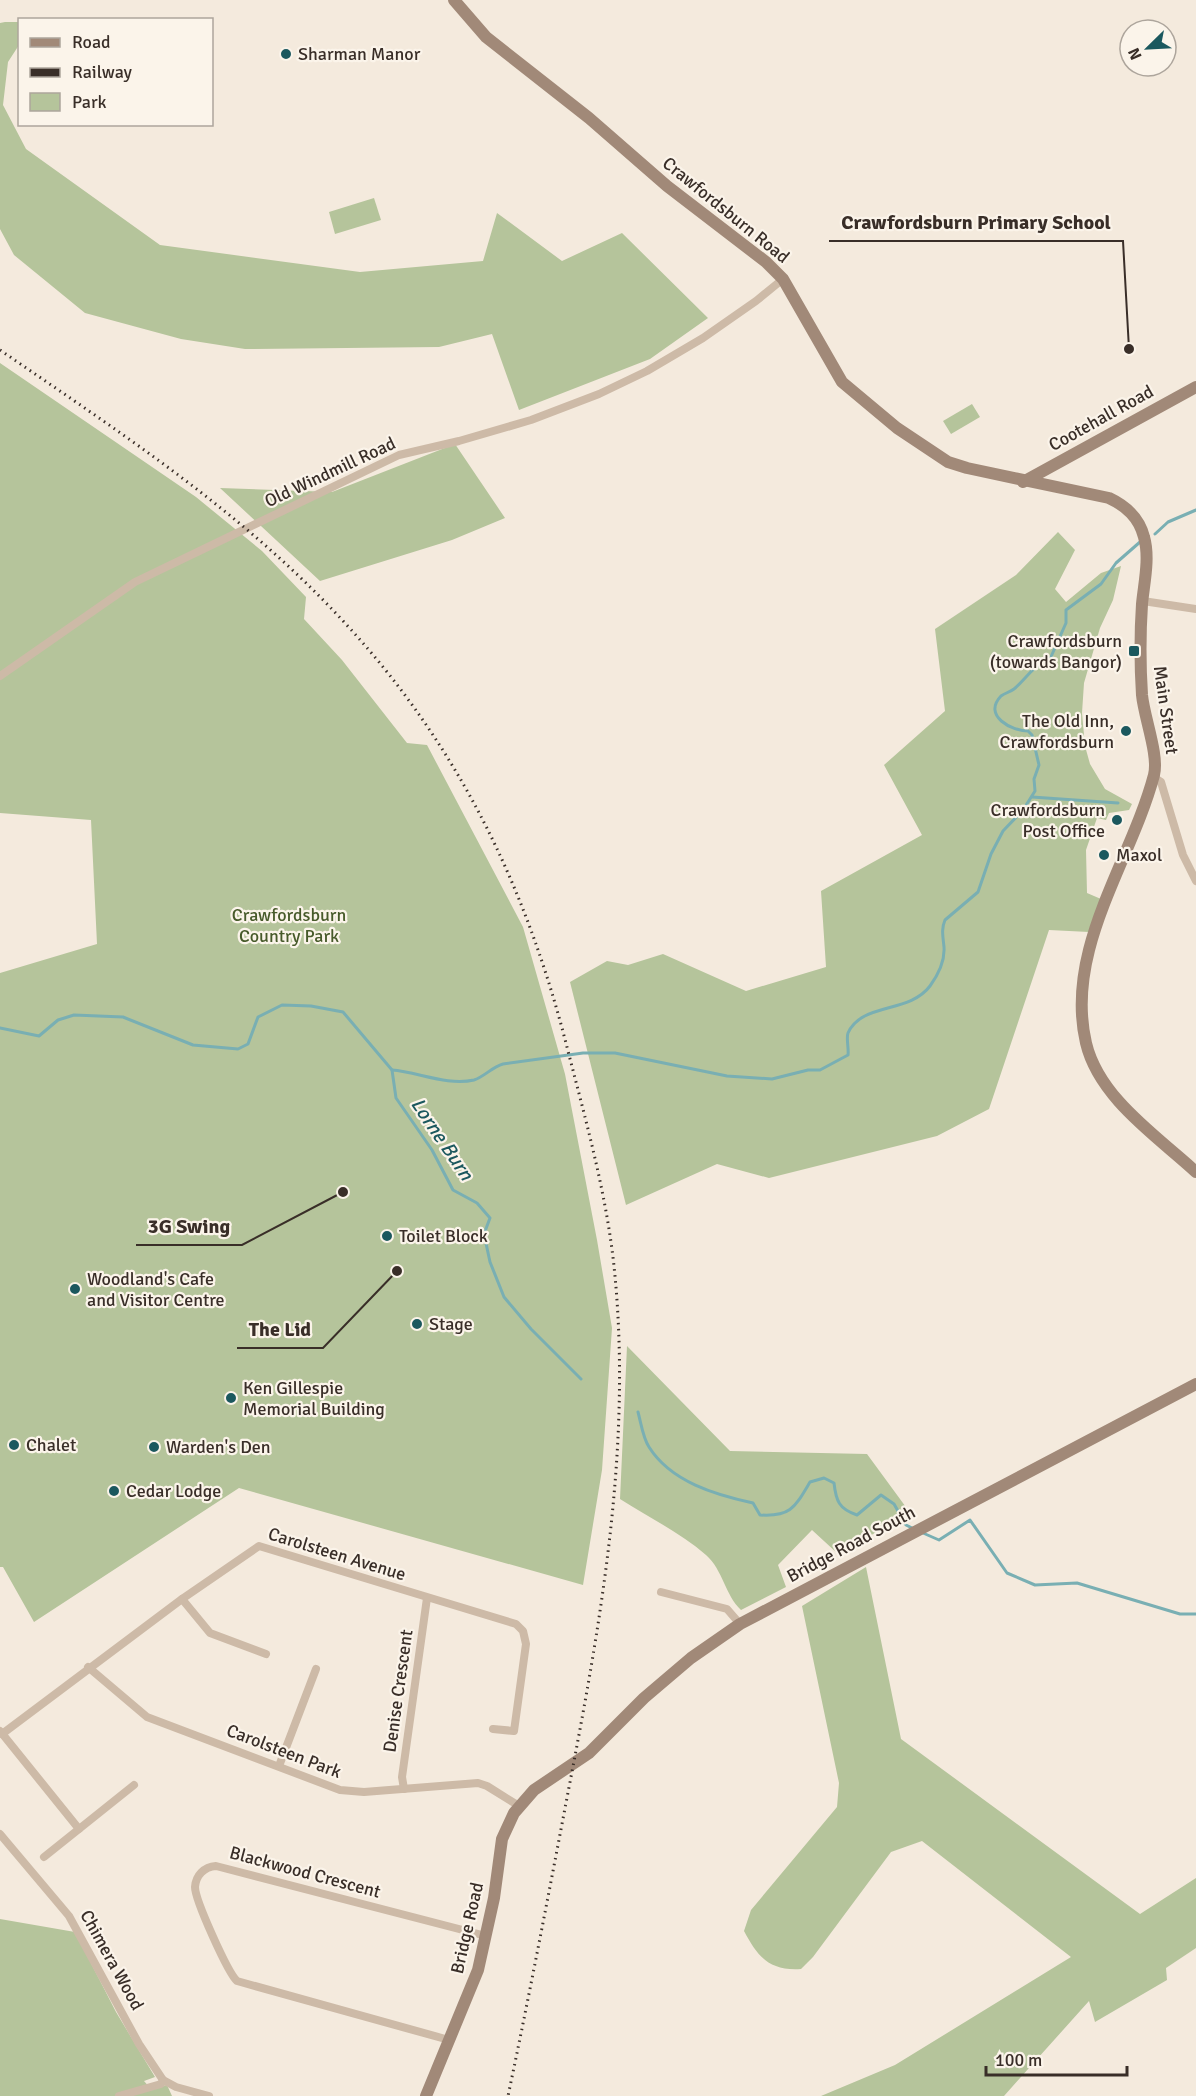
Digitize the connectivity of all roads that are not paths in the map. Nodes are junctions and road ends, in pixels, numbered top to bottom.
1 (454, 0) edge
2 (783, 279) junction
3 (1196, 387) edge
4 (1023, 482) junction
5 (1143, 601) junction
6 (1196, 609) edge
7 (0, 676) edge
8 (1153, 777) junction
9 (1196, 881) edge
10 (1196, 1172) edge
11 (1196, 1384) edge
12 (661, 1592) dead end
13 (427, 1598) junction
14 (182, 1599) junction
15 (740, 1624) junction
16 (266, 1654) dead end
17 (88, 1667) junction
18 (316, 1669) dead end
19 (493, 1730) dead end
20 (1, 1732) edge
21 (279, 1766) junction
22 (552, 1778) joint
23 (134, 1785) dead end
24 (404, 1789) junction
25 (519, 1806) junction
26 (79, 1829) junction
27 (0, 1834) edge
28 (44, 1857) dead end
29 (486, 1936) junction
30 (449, 2040) junction
31 (163, 2079) junction
32 (119, 2096) edge
33 (209, 2096) edge
34 (426, 2096) edge

1 - 2 main road, Crawfordsburn Road
2 - 4 main road, Crawfordsburn Road
2 - 7 street, Old Windmill Road
3 - 4 main road, Cootehall Road
4 - 5 main road, Main Street
5 - 6 street
5 - 8 main road, Main Street
8 - 9 street
8 - 10 main road
11 - 15 main road, Bridge Road South
12 - 15 street
13 - 14 street, Carolsteen Avenue
13 - 19 street, Carolsteen Avenue
13 - 24 street, Denise Crescent
14 - 16 street
14 - 17 street, Carolsteen Avenue
15 - 22 main road, Bridge Road South
17 - 20 street, Carolsteen Avenue
17 - 21 street, Carolsteen Park
18 - 21 street
20 - 26 street
21 - 24 street, Carolsteen Park
22 - 25 main road, Bridge Road
23 - 26 street
24 - 25 street, Carolsteen Park
25 - 29 main road, Bridge Road
26 - 28 street
27 - 31 street, Chimera Wood
29 - 30 main road, Bridge Road
29 - 30 street, Blackwood Crescent
30 - 34 main road, Bridge Road
31 - 32 street
31 - 33 street

